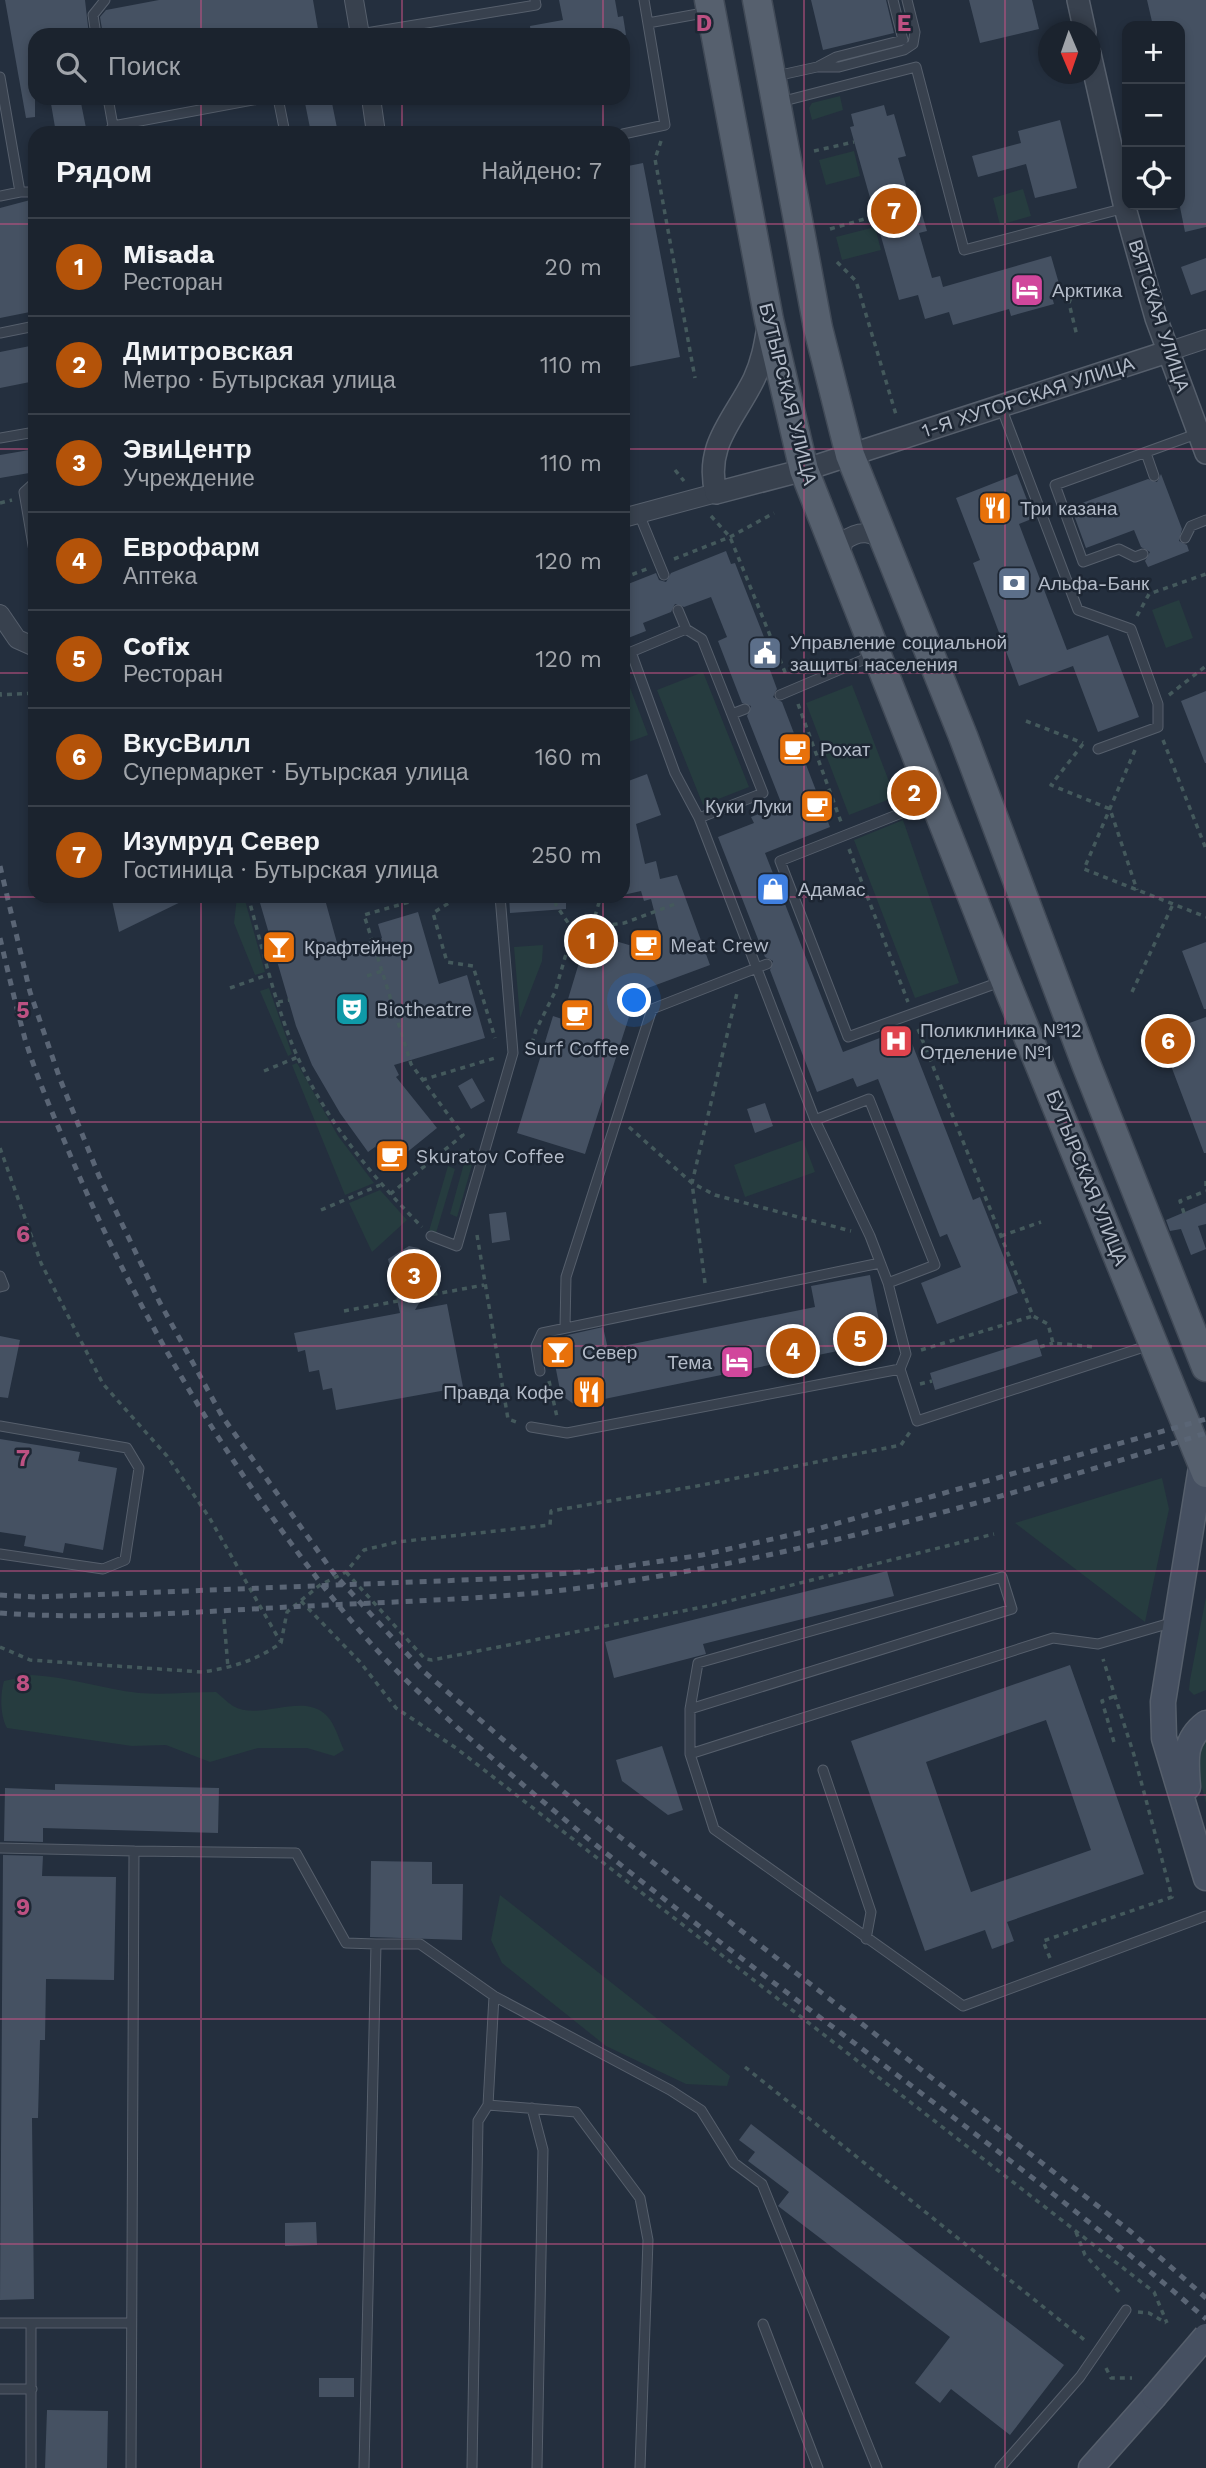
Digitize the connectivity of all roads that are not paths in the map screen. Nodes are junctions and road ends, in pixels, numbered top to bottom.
1 (105, 0) edge
2 (354, 0) edge
3 (535, 0) edge
4 (644, 0) edge
5 (757, 0) edge
6 (893, 0) edge
7 (907, 0) edge
8 (1078, 0) edge
9 (710, 6) edge
10 (1083, 21) edge
11 (648, 23) junction
12 (95, 28) edge
13 (359, 28) edge
14 (401, 28) edge
15 (817, 67) junction
16 (0, 77) edge
17 (1097, 84) edge
18 (773, 90) junction
19 (108, 105) edge
20 (229, 105) edge
21 (279, 105) edge
22 (372, 105) edge
23 (110, 126) edge
24 (125, 126) edge
25 (284, 126) edge
26 (375, 126) edge
27 (630, 133) edge
28 (20, 192) junction
29 (28, 192) edge
30 (1122, 195) edge
31 (0, 196) edge
32 (1122, 209) edge
33 (1126, 210) edge
34 (769, 320) junction
35 (28, 327) edge
36 (0, 333) edge
37 (1206, 339) edge
38 (1167, 352) junction
39 (1001, 406) junction
40 (28, 433) edge
41 (0, 438) edge
42 (1202, 443) edge
43 (1146, 453) junction
44 (850, 455) junction
45 (804, 470) junction
46 (1154, 477) dead end
47 (28, 488) edge
48 (716, 493) junction
49 (28, 516) edge
50 (631, 516) edge
51 (1206, 520) edge
52 (1185, 538) dead end
53 (887, 548) junction
54 (1143, 554) dead end
55 (840, 566) junction
56 (664, 575) dead end
57 (678, 610) dead end
58 (0, 614) edge
59 (686, 629) junction
60 (28, 644) edge
61 (877, 654) junction
62 (780, 695) dead end
63 (745, 709) dead end
64 (732, 714) junction
65 (1098, 749) road end
66 (934, 800) junction
67 (699, 818) junction
68 (501, 903) edge
69 (767, 964) dead end
70 (756, 969) junction
71 (1005, 980) junction
72 (815, 1120) junction
73 (431, 1236) road end
74 (880, 1263) junction
75 (0, 1276) edge
76 (888, 1283) junction
77 (0, 1287) edge
78 (565, 1328) junction
79 (1155, 1344) junction
80 (1206, 1367) edge
81 (900, 1369) junction
82 (540, 1371) road end
83 (0, 1426) edge
84 (531, 1427) road end
85 (1204, 1467) edge
86 (0, 1554) edge
87 (1175, 1622) junction
88 (690, 1709) junction
89 (1206, 1723) edge
90 (690, 1754) junction
91 (822, 1770) dead end
92 (1191, 1822) junction
93 (0, 1849) edge
94 (134, 1851) junction
95 (1206, 1878) edge
96 (1206, 1916) edge
97 (866, 1939) junction
98 (376, 1944) junction
99 (494, 1996) junction
100 (488, 2105) junction
101 (532, 2108) junction
102 (1126, 2310) road end
103 (0, 2323) edge
104 (32, 2323) junction
105 (131, 2323) junction
106 (763, 2324) dead end
107 (1206, 2336) edge
108 (0, 2389) edge
109 (32, 2389) junction
110 (1094, 2467) edge
111 (32, 2468) edge
112 (131, 2468) edge
113 (364, 2468) edge
114 (472, 2468) edge
115 (537, 2468) edge
116 (640, 2468) edge
117 (818, 2468) edge
118 (877, 2468) edge
119 (1000, 2468) edge

1 - 12 lane
2 - 13 street
3 - 14 lane
4 - 11 lane
5 - 18 main road
6 - 15 lane
7 - 15 lane
8 - 10 street
9 - 11 lane
9 - 34 main road, БУТЫРСКАЯ УЛИЦА
11 - 27 lane
15 - 18 lane
16 - 28 lane
17 - 30 street, ВЯТСКАЯ УЛИЦА
18 - 32 lane
18 - 44 main road
19 - 23 lane
20 - 24 lane
21 - 25 lane
22 - 26 street
28 - 29 lane
28 - 31 lane
33 - 38 street, ВЯТСКАЯ УЛИЦА
34 - 45 main road, БУТЫРСКАЯ УЛИЦА
34 - 48 street
35 - 36 lane
37 - 38 street, 1-Я ХУТОРСКАЯ УЛИЦА
38 - 39 street, 1-Я ХУТОРСКАЯ УЛИЦА
38 - 42 street, ВЯТСКАЯ УЛИЦА
39 - 44 street, 1-Я ХУТОРСКАЯ УЛИЦА
39 - 65 lane
40 - 41 lane
42 - 43 lane
43 - 46 lane
43 - 54 lane
44 - 45 street, 1-Я ХУТОРСКАЯ УЛИЦА
44 - 53 main road
45 - 48 street, 1-Я ХУТОРСКАЯ УЛИЦА
45 - 55 main road, БУТЫРСКАЯ УЛИЦА
47 - 49 lane
48 - 50 street
50 - 56 lane
51 - 52 lane
53 - 55 street
53 - 80 main road
55 - 61 main road, БУТЫРСКАЯ УЛИЦА
57 - 59 lane
58 - 60 street
59 - 64 lane
59 - 67 lane
61 - 62 lane
61 - 66 main road, БУТЫРСКАЯ УЛИЦА
63 - 64 lane
64 - 67 lane
66 - 71 main road, БУТЫРСКАЯ УЛИЦА
66 - 71 lane
67 - 70 lane
68 - 73 lane
69 - 70 lane
70 - 72 lane
70 - 78 lane
71 - 79 main road, БУТЫРСКАЯ УЛИЦА
72 - 74 lane
72 - 76 lane
74 - 76 lane
74 - 78 lane
75 - 77 lane
76 - 81 lane
78 - 82 lane
79 - 81 lane
79 - 85 main road, БУТЫРСКАЯ УЛИЦА
81 - 84 lane
83 - 86 lane
85 - 87 main road
87 - 90 lane
87 - 92 main road
88 - 88 lane
88 - 90 lane
89 - 92 main road
90 - 97 lane
91 - 97 lane
92 - 95 main road
93 - 94 lane
94 - 98 lane
94 - 105 lane
96 - 97 lane
98 - 99 lane
98 - 113 lane
99 - 100 lane
99 - 118 lane
100 - 101 lane
100 - 114 lane
101 - 115 lane
101 - 116 lane
102 - 119 lane
103 - 104 lane
104 - 105 lane
104 - 109 lane
105 - 112 lane
106 - 117 lane
107 - 110 main road, bridge
108 - 109 lane
109 - 111 lane

